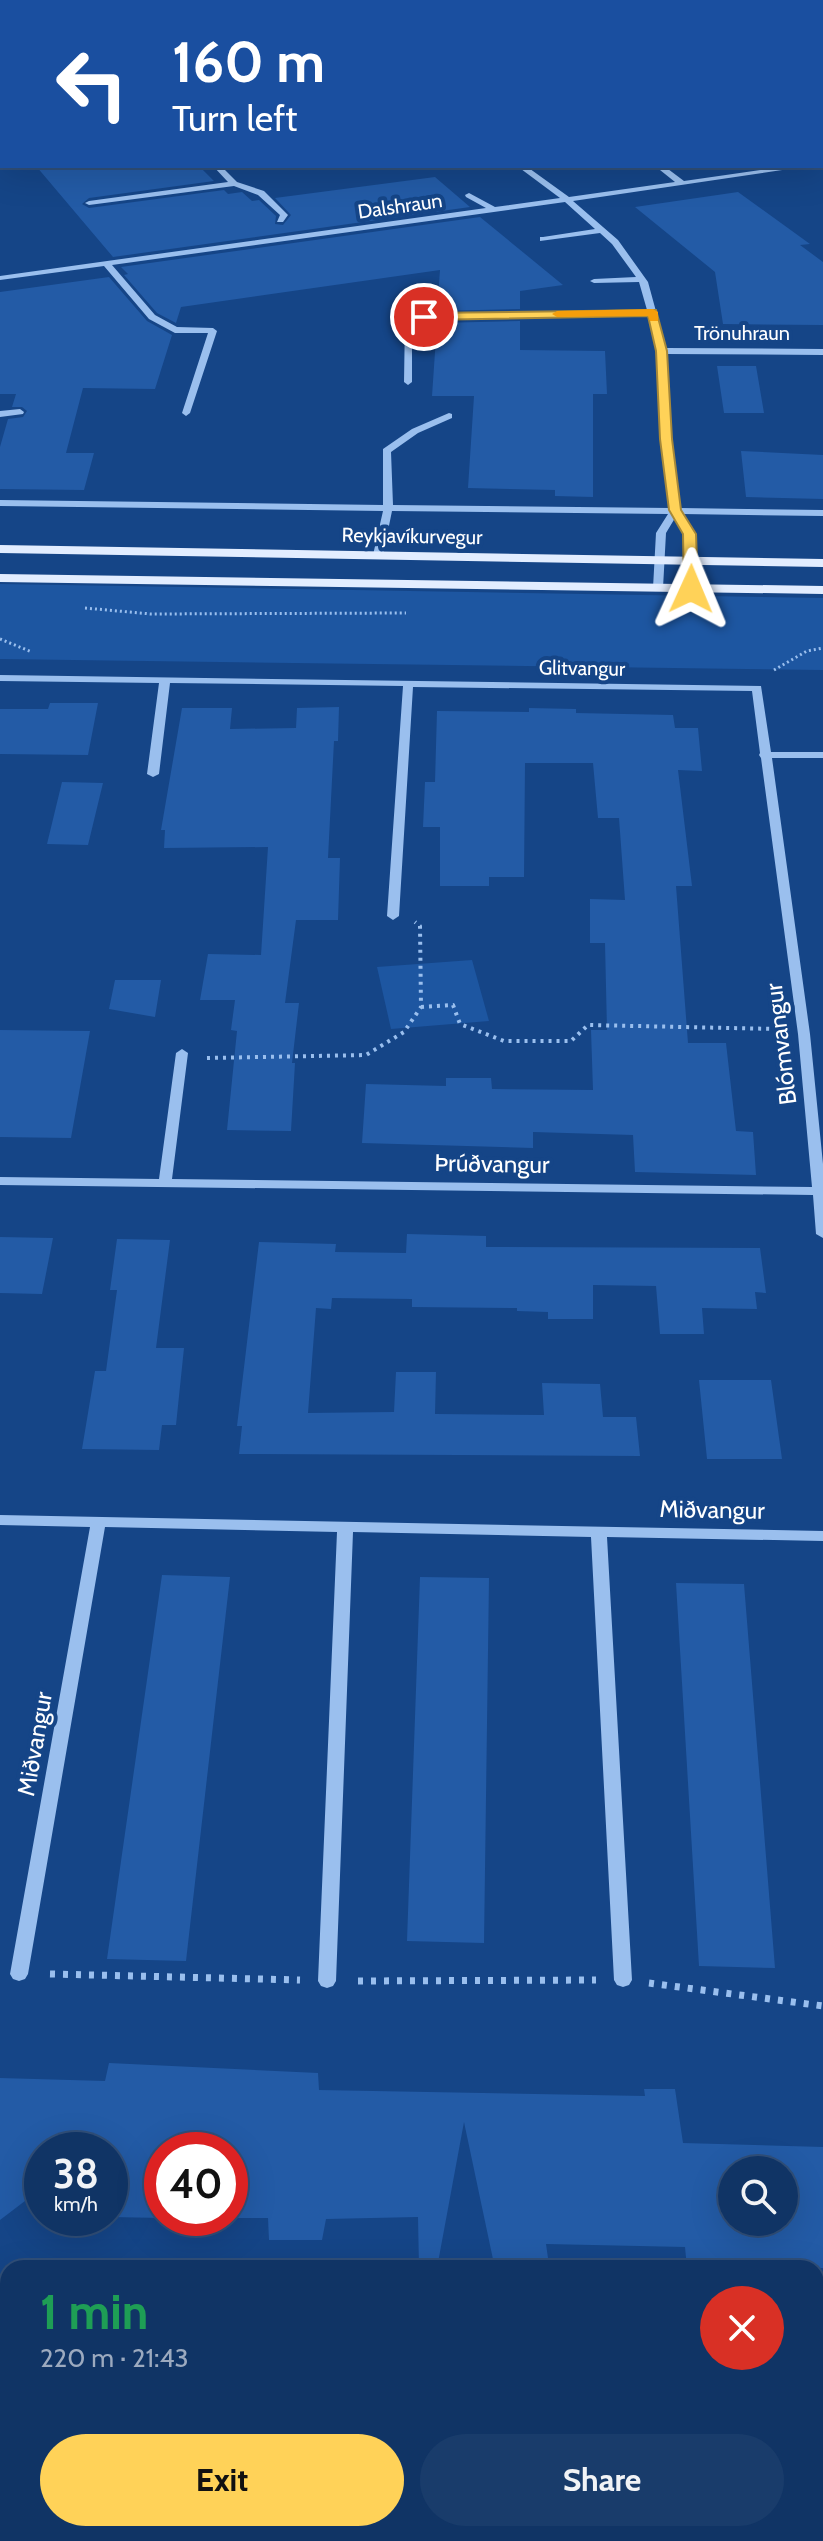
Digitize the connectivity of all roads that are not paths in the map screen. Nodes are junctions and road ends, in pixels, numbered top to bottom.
1 (219, 168) edge
2 (524, 168) edge
3 (662, 168) edge
4 (791, 168) edge
5 (682, 183) junction
6 (234, 184) junction
7 (469, 195) dead end
8 (567, 199) junction
9 (89, 203) dead end
10 (493, 209) junction
11 (280, 220) dead end
12 (602, 230) junction
13 (543, 239) dead end
14 (106, 263) junction
15 (0, 278) edge
16 (641, 279) junction
17 (594, 281) dead end
18 (653, 312) junction
19 (662, 351) junction
20 (823, 352) edge
21 (408, 382) dead end
22 (20, 412) dead end
23 (186, 413) dead end
24 (0, 414) edge
25 (449, 416) dead end
26 (0, 503) edge
27 (388, 508) junction
28 (675, 510) junction
29 (823, 513) edge
30 (0, 549) edge
31 (378, 555) junction
32 (658, 559) junction
33 (693, 560) junction
34 (823, 563) edge
35 (0, 578) edge
36 (658, 588) junction
37 (691, 589) junction
38 (823, 590) edge
39 (0, 678) edge
40 (165, 681) junction
41 (408, 684) junction
42 (757, 688) joint
43 (764, 755) junction
44 (823, 755) edge
45 (153, 774) dead end
46 (393, 913) road end
47 (182, 1056) road end
48 (0, 1181) edge
49 (165, 1181) junction
50 (818, 1191) junction
51 (823, 1234) edge
52 (0, 1520) edge
53 (98, 1523) junction
54 (345, 1528) junction
55 (599, 1532) junction
56 (823, 1536) edge
57 (19, 1974) road end
58 (623, 1980) road end
59 (327, 1981) road end

1 - 6 street
2 - 8 street
3 - 5 street
4 - 5 street, Dalshraun
5 - 8 street, Dalshraun
6 - 9 street
6 - 11 street
7 - 10 street
8 - 10 street, Dalshraun
8 - 12 street
10 - 14 street, Dalshraun
12 - 13 street
12 - 16 street
14 - 15 street, Dalshraun
14 - 23 street
16 - 17 street
16 - 18 street
18 - 19 street
18 - 21 street
19 - 20 street, Trönuhraun
19 - 28 street
22 - 24 street
25 - 27 street
26 - 27 street
27 - 28 street
27 - 31 street
28 - 29 street
28 - 32 street
28 - 33 street
30 - 31 main road, Reykjavíkurvegur
31 - 32 main road, Reykjavíkurvegur
32 - 33 main road, Reykjavíkurvegur
32 - 36 street
33 - 34 main road, Reykjavíkurvegur
33 - 37 street
35 - 36 main road, Reykjavíkurvegur
36 - 37 main road, Reykjavíkurvegur
37 - 38 main road, Reykjavíkurvegur
39 - 40 street, Glitvangur
40 - 41 street, Glitvangur
40 - 45 street
41 - 42 street, Glitvangur
41 - 46 street
42 - 43 street, Blómvangur
43 - 44 street
43 - 50 street, Blómvangur
47 - 49 street
48 - 49 street, Þrúðvangur
49 - 50 street, Þrúðvangur
50 - 51 street, Blómvangur
52 - 53 street, Miðvangur
53 - 54 street, Miðvangur
53 - 57 street, Miðvangur
54 - 55 street, Miðvangur
54 - 59 street
55 - 56 street, Miðvangur
55 - 58 street

